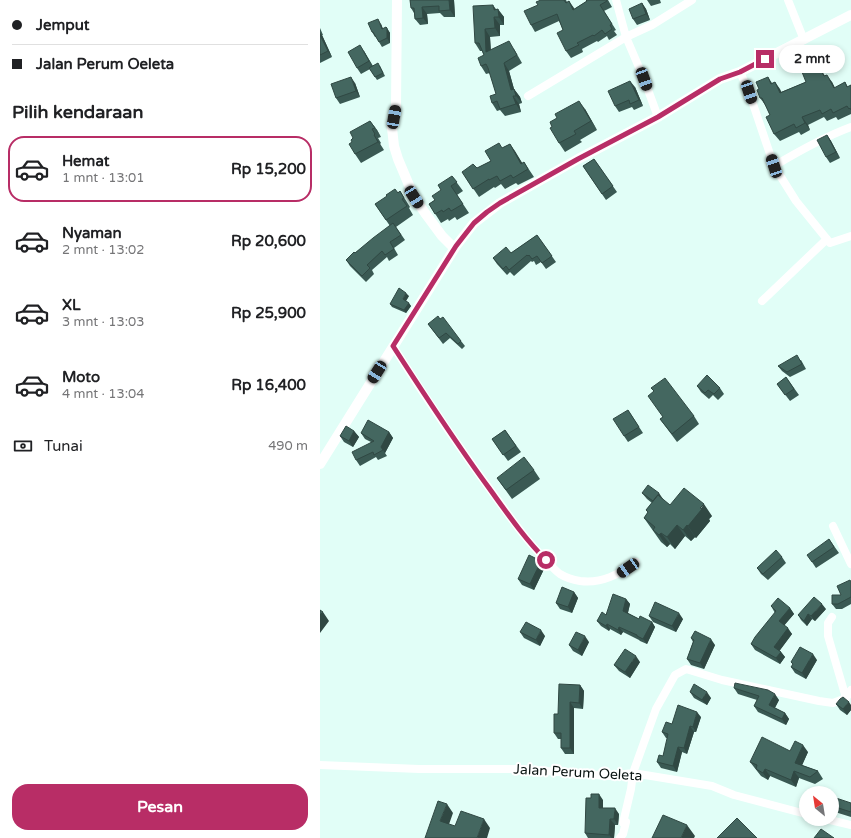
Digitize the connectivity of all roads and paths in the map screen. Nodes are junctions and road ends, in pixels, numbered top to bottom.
1 (397, 0) edge
2 (616, 0) edge
3 (692, 0) edge
4 (788, 0) edge
5 (851, 15) edge
6 (626, 37) junction
7 (804, 40) junction
8 (740, 72) junction
9 (528, 96) dead end
10 (658, 117) junction
11 (851, 127) edge
12 (774, 166) junction
13 (851, 236) edge
14 (827, 238) junction
15 (456, 246) junction
16 (762, 301) dead end
17 (393, 346) junction
18 (320, 464) edge
19 (833, 526) dead end
20 (636, 562) dead end
21 (851, 564) edge
22 (832, 617) dead end
23 (851, 690) edge
24 (846, 698) junction
25 (320, 765) edge
26 (633, 773) junction
27 (799, 812) edge
28 (839, 822) edge
29 (851, 825) edge
30 (620, 838) edge

1 - 15 street
2 - 6 street
3 - 6 street
4 - 7 street
5 - 7 street
6 - 9 street
6 - 10 street
7 - 8 street
8 - 10 street
8 - 12 street
10 - 15 street
11 - 12 street
12 - 14 street
13 - 14 street
14 - 16 street
15 - 17 street
17 - 18 street
17 - 20 street
19 - 21 street
22 - 24 street
23 - 24 street
24 - 26 street
25 - 26 street, Jalan Perum Oeleta
26 - 27 street, Jalan Perum Oeleta
26 - 30 street
28 - 29 street

